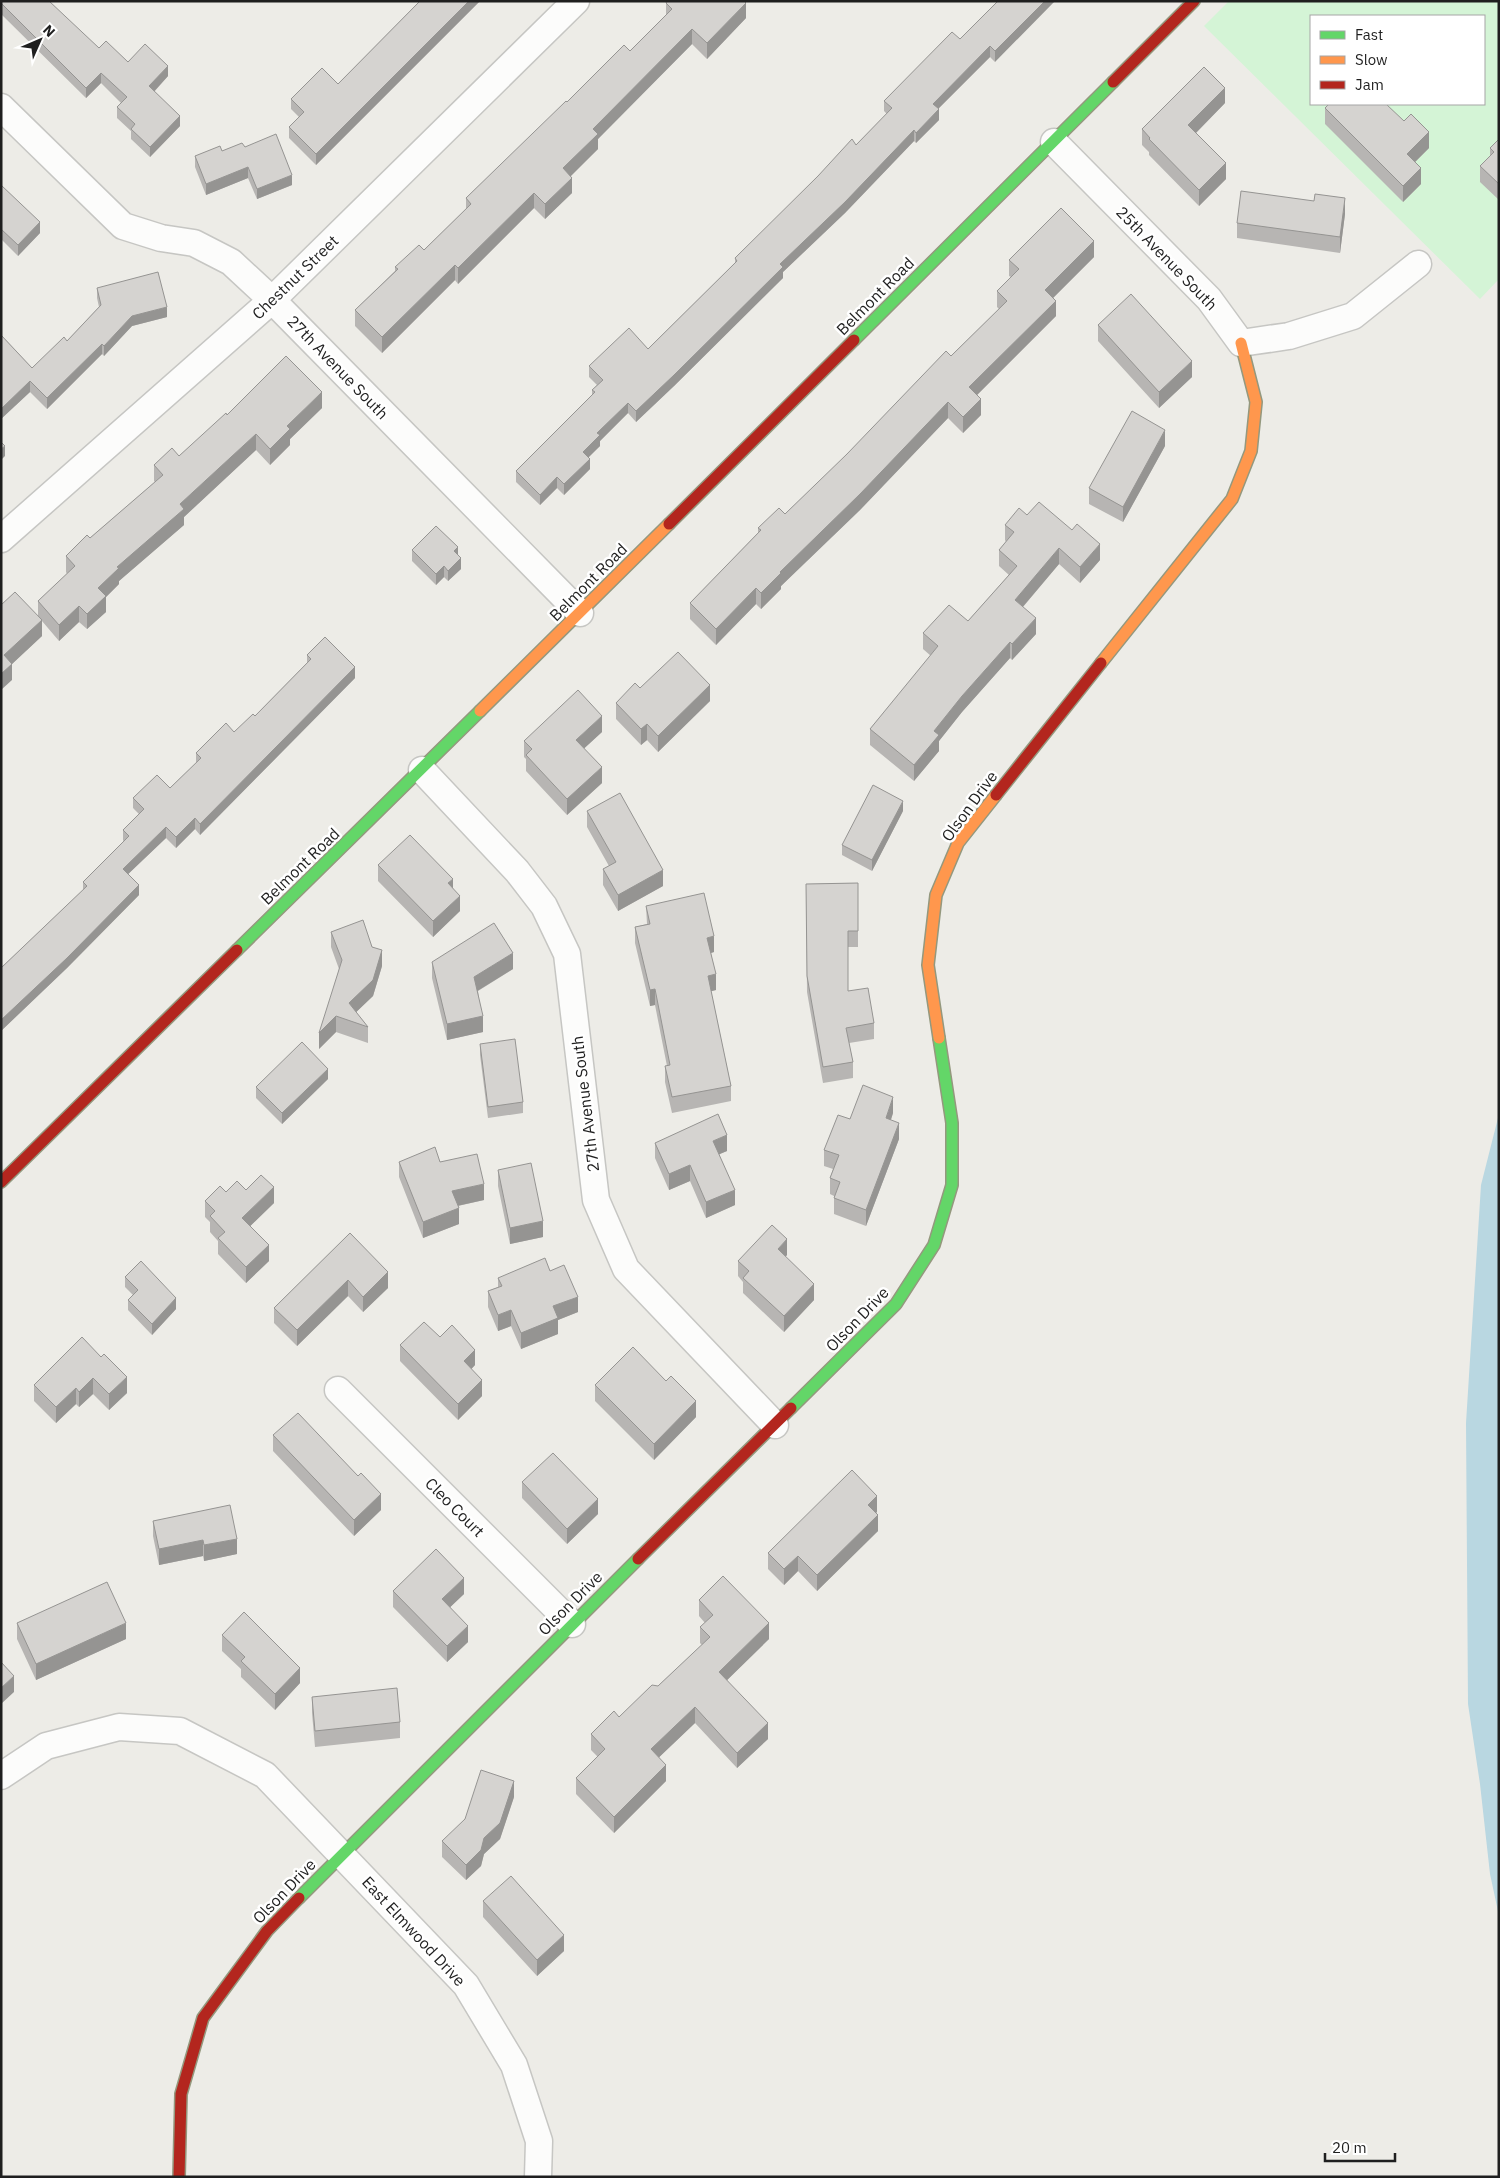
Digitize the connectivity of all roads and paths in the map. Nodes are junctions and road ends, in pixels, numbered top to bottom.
1 (576, 1) edge
2 (1194, 1) edge
3 (1, 107) edge
4 (1054, 142) junction
5 (1418, 264) dead end
6 (272, 300) junction
7 (1241, 343) junction
8 (1, 539) edge
9 (580, 613) junction
10 (422, 770) junction
11 (1, 1182) edge
12 (338, 1390) dead end
13 (774, 1425) junction
14 (572, 1624) junction
15 (1, 1776) edge
16 (342, 1855) junction
17 (179, 2177) edge
18 (538, 2177) edge

1 - 6 street, Chestnut Street
2 - 4 street, Belmont Road
3 - 6 street, 27th Avenue South
4 - 7 street, 25th Avenue South
4 - 9 street, Belmont Road
5 - 7 street
6 - 8 street, Chestnut Street
6 - 9 street, 27th Avenue South
7 - 13 street, Olson Drive
9 - 10 street, Belmont Road
10 - 11 street, Belmont Road
10 - 13 street, 27th Avenue South
12 - 14 street, Cleo Court
13 - 14 street, Olson Drive
14 - 16 street, Olson Drive
15 - 16 street, East Elmwood Drive
16 - 17 street, Olson Drive
16 - 18 street, East Elmwood Drive

